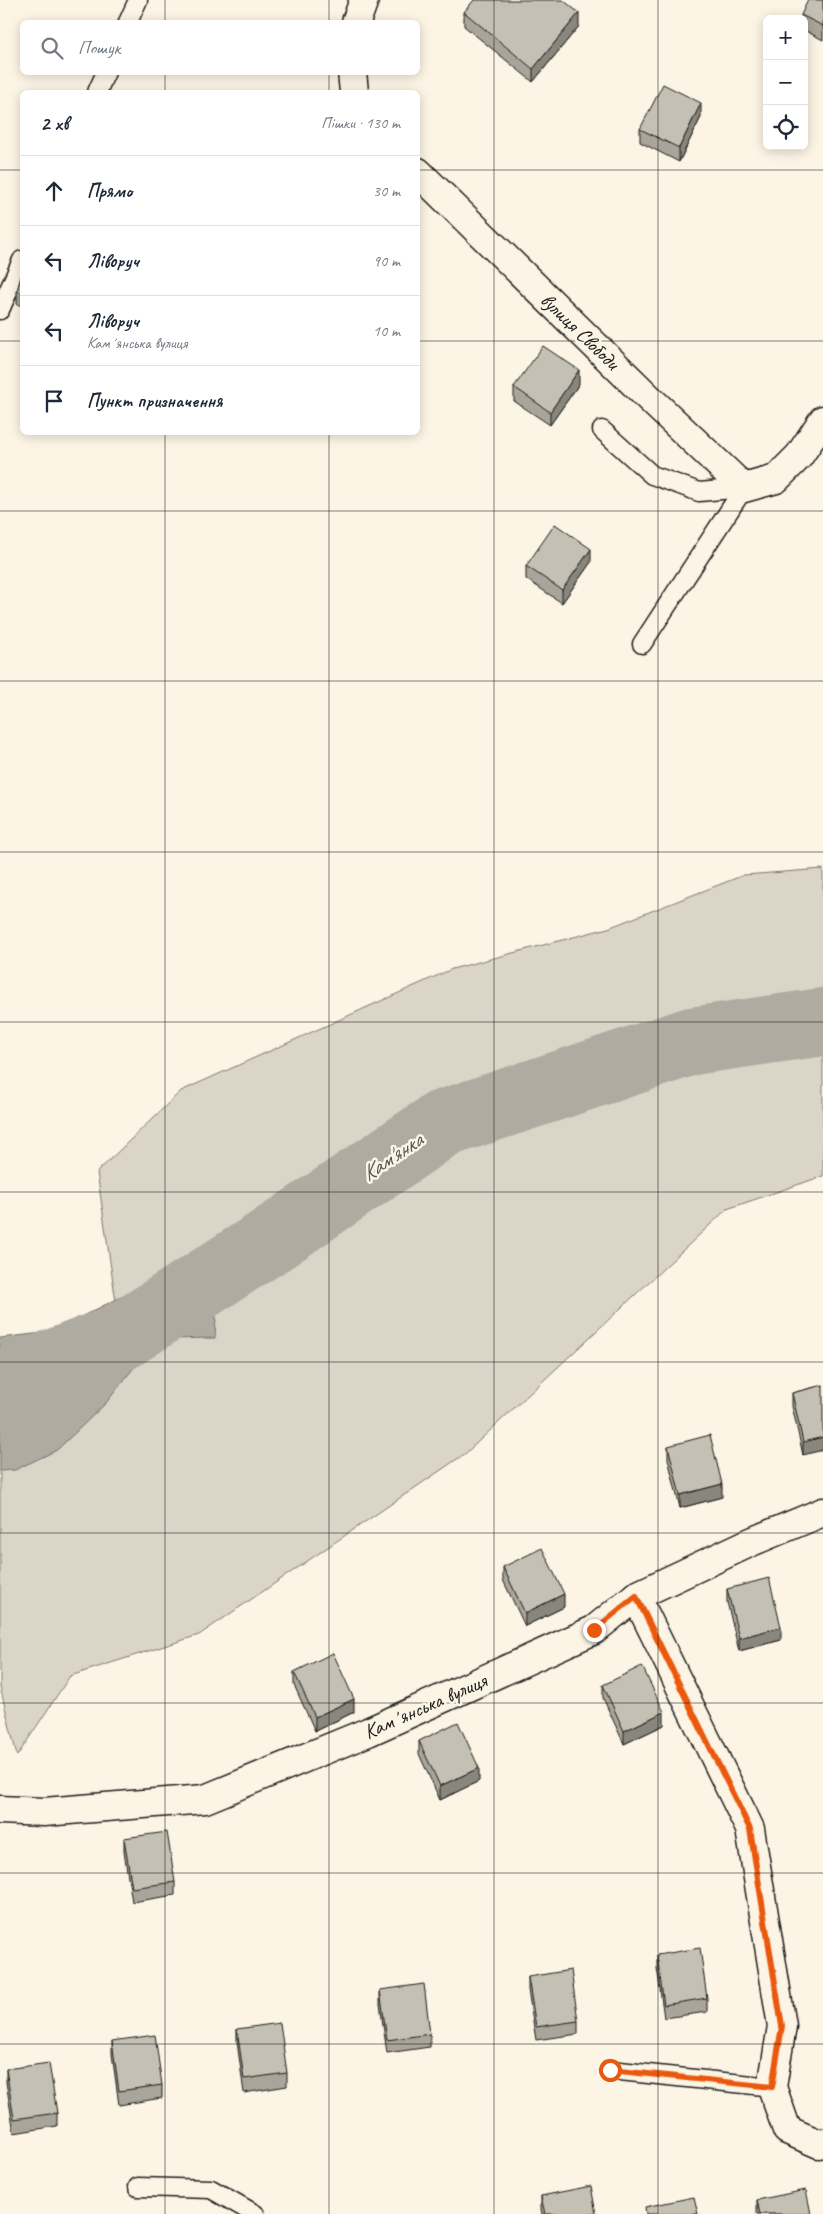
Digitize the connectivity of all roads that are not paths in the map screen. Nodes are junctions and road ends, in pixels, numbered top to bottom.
1 (138, 0) edge
2 (364, 0) edge
3 (129, 20) edge
4 (357, 20) edge
5 (105, 75) edge
6 (352, 75) edge
7 (98, 90) edge
8 (354, 90) edge
9 (420, 174) edge
10 (20, 265) edge
11 (0, 310) edge
12 (823, 420) edge
13 (602, 430) dead end
14 (744, 488) junction
15 (642, 644) dead end
16 (823, 1512) edge
17 (636, 1596) junction
18 (0, 1810) edge
19 (610, 2070) dead end
20 (772, 2087) junction
21 (823, 2143) edge
22 (138, 2187) dead end
23 (255, 2214) edge

1 - 3 lane
2 - 4 street
5 - 7 lane
6 - 8 street
9 - 14 street, вулиця Свободи
10 - 11 lane
12 - 14 street
13 - 14 lane
14 - 15 lane
16 - 17 street, Камʼянська вулиця
17 - 18 street, Камʼянська вулиця
17 - 20 street
19 - 20 lane
20 - 21 street
22 - 23 lane

